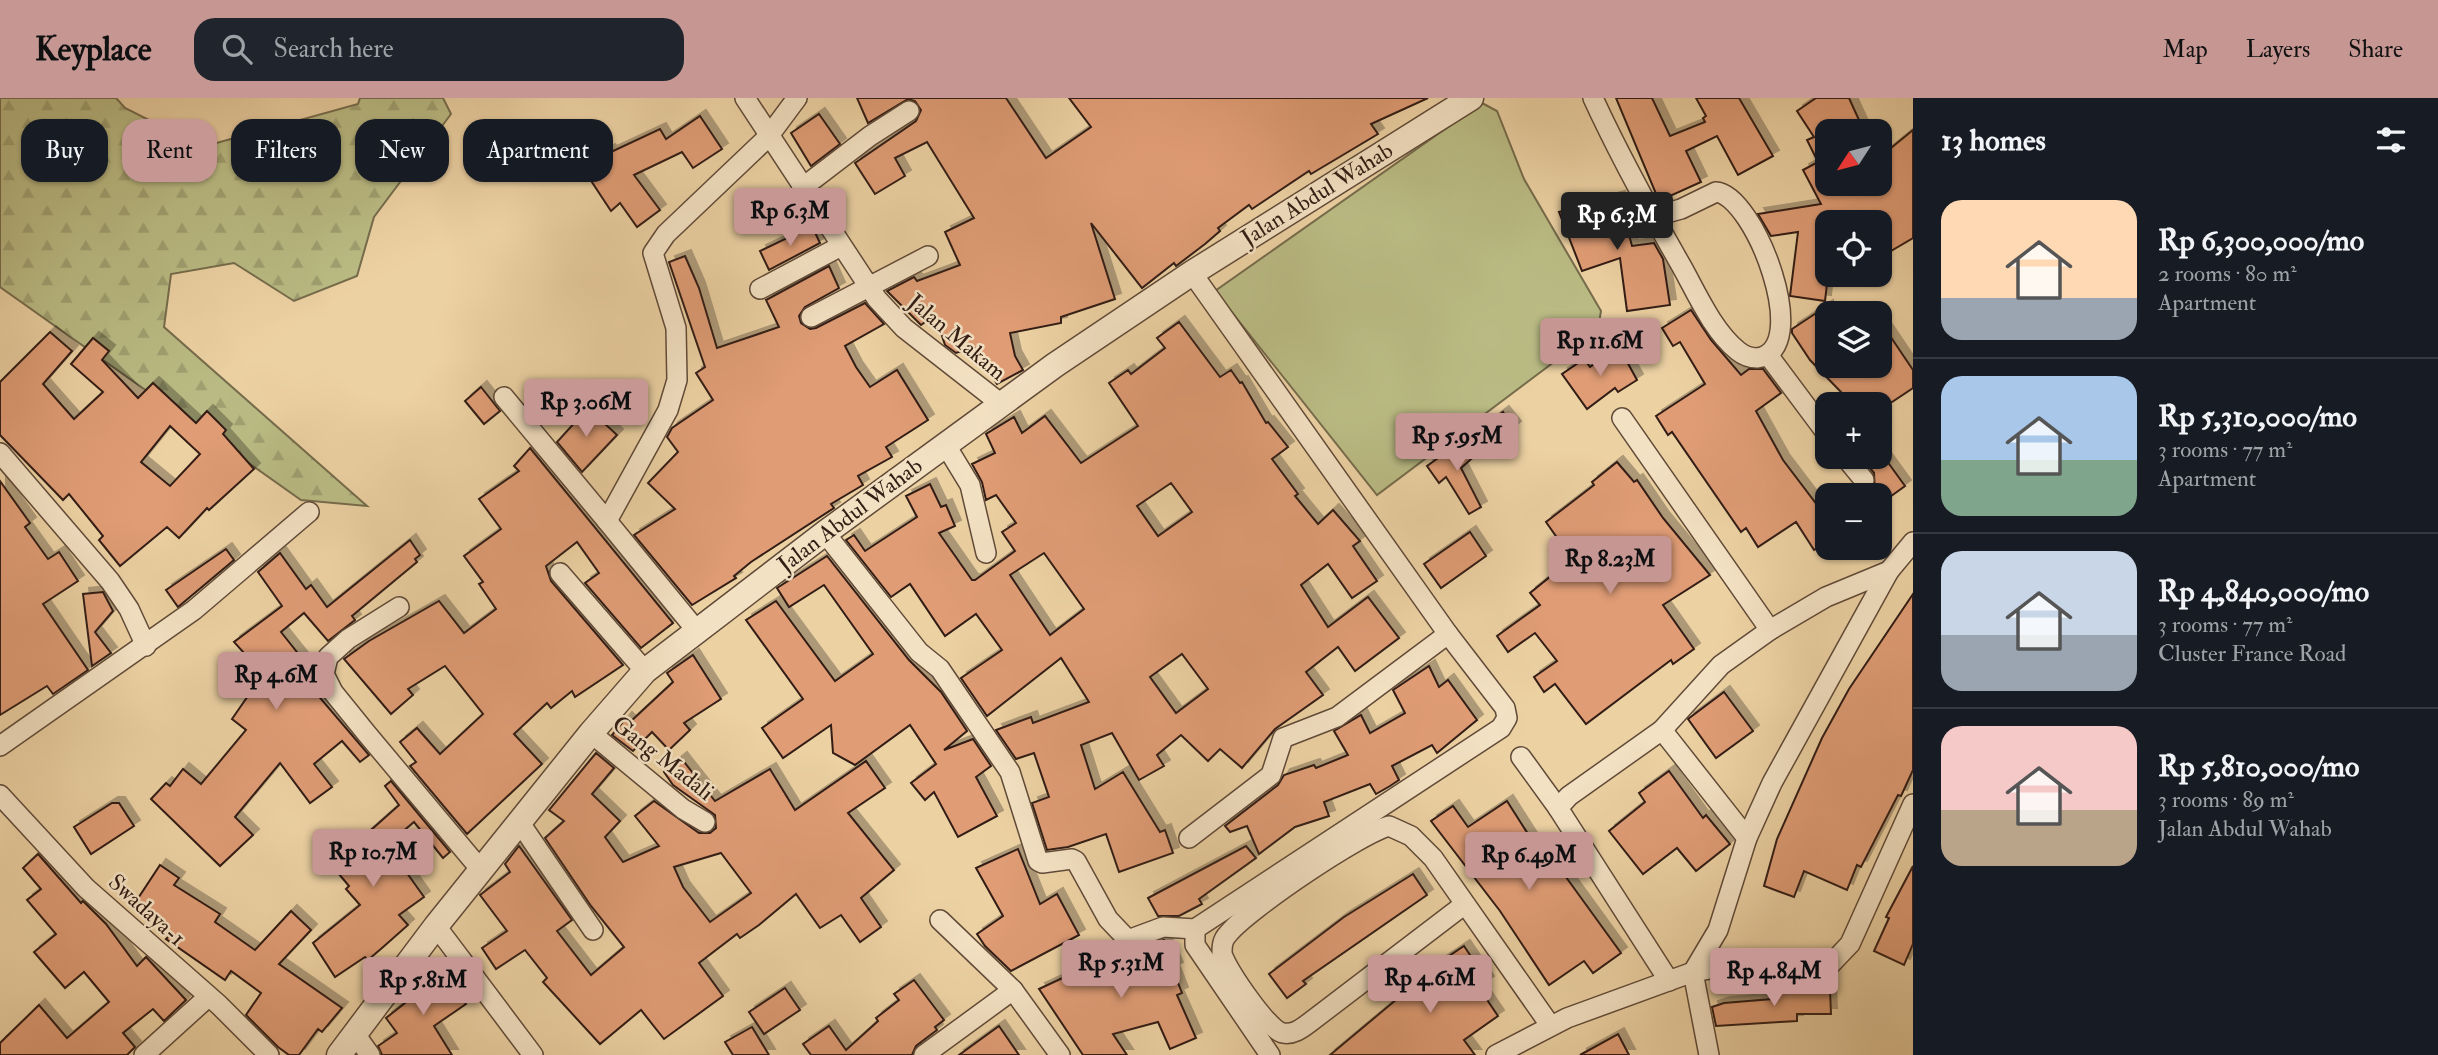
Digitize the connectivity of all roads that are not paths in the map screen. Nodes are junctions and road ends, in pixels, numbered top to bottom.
1 (744, 98) edge
2 (797, 98) edge
3 (1471, 98) edge
4 (1593, 98) edge
5 (909, 111) dead end
6 (768, 137) junction
7 (802, 188) junction
8 (1651, 217) junction
9 (841, 246) junction
10 (928, 256) dead end
11 (1192, 273) junction
12 (869, 287) junction
13 (760, 289) dead end
14 (811, 317) dead end
15 (1768, 355) junction
16 (504, 397) dead end
17 (1000, 404) junction
18 (1622, 418) dead end
19 (1815, 418) edge
20 (945, 444) junction
21 (0, 453) edge
22 (1855, 469) edge
23 (1864, 480) dead end
24 (309, 512) dead end
25 (607, 521) junction
26 (825, 533) junction
27 (1913, 542) edge
28 (986, 552) dead end
29 (1889, 571) junction
30 (560, 573) dead end
31 (399, 607) dead end
32 (1770, 630) junction
33 (697, 631) junction
34 (1448, 634) junction
35 (146, 646) junction
36 (646, 671) junction
37 (1662, 730) junction
38 (591, 733) junction
39 (0, 746) edge
40 (1521, 757) dead end
41 (0, 794) edge
42 (1913, 804) edge
43 (1558, 808) junction
44 (705, 822) dead end
45 (520, 823) junction
46 (1189, 838) dead end
47 (1747, 838) junction
48 (481, 870) junction
49 (1465, 904) junction
50 (940, 920) dead end
51 (436, 926) junction
52 (1195, 929) junction
53 (593, 930) dead end
54 (1693, 972) junction
55 (1669, 981) junction
56 (1013, 990) junction
57 (213, 1001) junction
58 (1550, 1025) junction
59 (355, 1034) junction
60 (144, 1055) edge
61 (269, 1055) edge
62 (339, 1055) edge
63 (370, 1055) edge
64 (533, 1055) edge
65 (924, 1055) edge
66 (1060, 1055) edge
67 (1270, 1055) edge
68 (1496, 1055) edge
69 (1709, 1055) edge

1 - 6 street, Jalan Makam
2 - 6 street
3 - 11 street, Jalan Abdul Wahab
4 - 8 street
5 - 7 street
6 - 7 street, Jalan Makam
6 - 25 street
7 - 9 street, Jalan Makam
8 - 15 street
8 - 15 street
9 - 12 street, Jalan Makam
9 - 13 street
10 - 12 street
11 - 17 street, Jalan Abdul Wahab
11 - 34 street
12 - 14 street
12 - 17 street, Jalan Makam
15 - 19 street
16 - 25 street
17 - 20 street, Jalan Abdul Wahab
18 - 32 street
20 - 26 street, Jalan Abdul Wahab
20 - 28 street
21 - 35 street
22 - 23 street
24 - 35 street
25 - 33 street
26 - 33 street, Jalan Abdul Wahab
26 - 52 street
27 - 29 street
29 - 32 street
29 - 47 street
30 - 36 street
31 - 48 street
32 - 37 street
33 - 36 street, Jalan Abdul Wahab
34 - 46 street
34 - 52 street
35 - 39 street
36 - 38 street, Jalan Abdul Wahab
37 - 43 street
37 - 47 street
38 - 44 street, Gang Madali
38 - 45 street, Jalan Abdul Wahab
40 - 43 street
41 - 57 street, Swadaya-1
42 - 54 street
43 - 55 street
45 - 48 street, Jalan Abdul Wahab
45 - 53 street
47 - 54 street
48 - 51 street, Jalan Abdul Wahab
49 - 49 street
49 - 58 street
50 - 56 street
51 - 59 street, Jalan Abdul Wahab
51 - 64 street
52 - 67 street
54 - 55 street
54 - 69 street
55 - 58 street
56 - 65 street
56 - 66 street
57 - 60 street
57 - 61 street, Swadaya-1
58 - 68 street
59 - 62 street, Jalan Abdul Wahab
59 - 63 street

